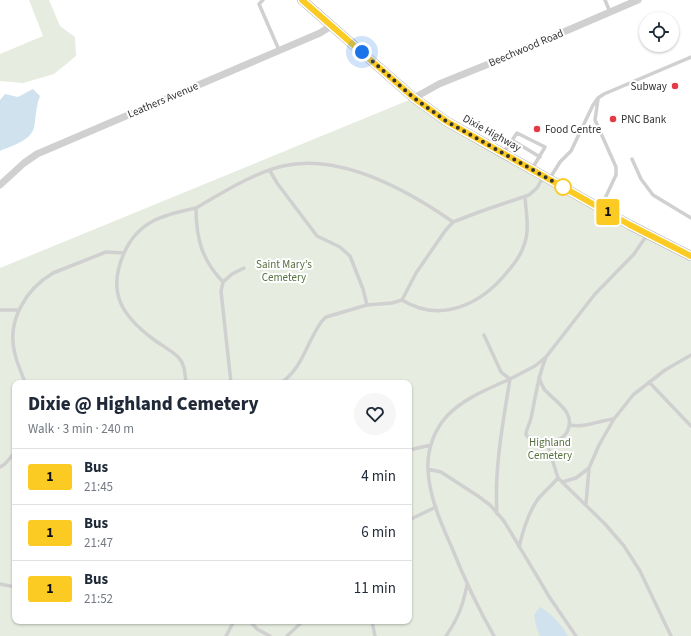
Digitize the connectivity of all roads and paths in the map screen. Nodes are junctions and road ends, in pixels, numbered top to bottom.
1 (263, 0) edge
2 (302, 0) edge
3 (605, 0) edge
4 (638, 0) edge
5 (610, 12) junction
6 (331, 26) junction
7 (279, 51) junction
8 (691, 57) edge
9 (414, 98) junction
10 (598, 98) junction
11 (512, 140) junction
12 (503, 153) junction
13 (540, 156) junction
14 (632, 159) dead end
15 (532, 170) junction
16 (270, 171) junction
17 (546, 178) junction
18 (0, 185) edge
19 (525, 197) junction
20 (196, 208) junction
21 (601, 208) junction
22 (691, 218) edge
23 (453, 222) junction
24 (648, 234) junction
25 (124, 253) junction
26 (691, 256) edge
27 (244, 268) dead end
28 (223, 282) junction
29 (402, 300) junction
30 (367, 305) junction
31 (0, 310) edge
32 (18, 310) junction
33 (484, 336) dead end
34 (691, 355) edge
35 (546, 357) junction
36 (539, 377) junction
37 (510, 379) junction
38 (25, 380) edge
39 (186, 380) edge
40 (231, 380) edge
41 (284, 380) edge
42 (649, 382) junction
43 (614, 419) junction
44 (570, 425) junction
45 (691, 426) edge
46 (547, 443) junction
47 (431, 445) junction
48 (412, 449) edge
49 (12, 456) edge
50 (0, 467) edge
51 (589, 468) junction
52 (428, 469) junction
53 (558, 478) junction
54 (562, 482) junction
55 (586, 504) junction
56 (436, 507) junction
57 (497, 514) junction
58 (412, 519) edge
59 (519, 547) junction
60 (0, 584) edge
61 (467, 585) junction
62 (12, 586) edge
63 (232, 624) edge
64 (252, 624) edge
65 (300, 624) edge
66 (373, 624) edge
67 (226, 636) edge
68 (270, 636) edge
69 (287, 636) edge
70 (375, 636) edge
71 (446, 636) edge
72 (494, 636) edge
73 (576, 636) edge
74 (671, 636) edge

1 - 7 lane
2 - 6 main road, Dixie Highway
3 - 5 lane
4 - 5 street, Beechwood Road
5 - 9 street, Beechwood Road
6 - 7 street, Leathers Avenue
6 - 9 main road, Dixie Highway
7 - 18 street, Leathers Avenue
8 - 10 lane
9 - 12 main road, Dixie Highway
10 - 17 lane
10 - 21 lane
11 - 12 lane
11 - 13 lane
11 - 13 lane
12 - 15 main road, Dixie Highway
13 - 15 lane
14 - 22 lane
15 - 17 main road, Dixie Highway
16 - 20 lane
16 - 23 lane
16 - 30 lane
17 - 19 lane
17 - 21 main road, Dixie Highway
19 - 23 lane
19 - 29 lane
20 - 25 lane
20 - 28 lane
21 - 24 main road, Dixie Highway
23 - 29 lane
24 - 26 main road, Dixie Highway
24 - 35 lane
25 - 32 lane
25 - 39 lane
27 - 28 lane
28 - 40 lane
29 - 30 lane
30 - 41 lane
31 - 32 lane
32 - 38 lane
33 - 37 lane
34 - 42 lane
35 - 36 lane
35 - 37 lane
36 - 44 lane
36 - 46 lane
37 - 47 lane
37 - 57 lane
42 - 43 lane
42 - 45 lane
43 - 44 lane
43 - 51 lane
44 - 46 lane
46 - 53 lane
47 - 48 lane
47 - 52 lane
49 - 50 lane
51 - 54 lane
51 - 55 lane
52 - 56 lane
52 - 57 lane
53 - 54 lane
53 - 59 lane
54 - 55 lane
55 - 74 lane
56 - 58 lane
56 - 61 lane
57 - 59 lane
59 - 73 lane
60 - 62 lane
61 - 71 lane
61 - 72 lane
63 - 67 lane
64 - 68 lane
65 - 69 lane
66 - 70 lane

